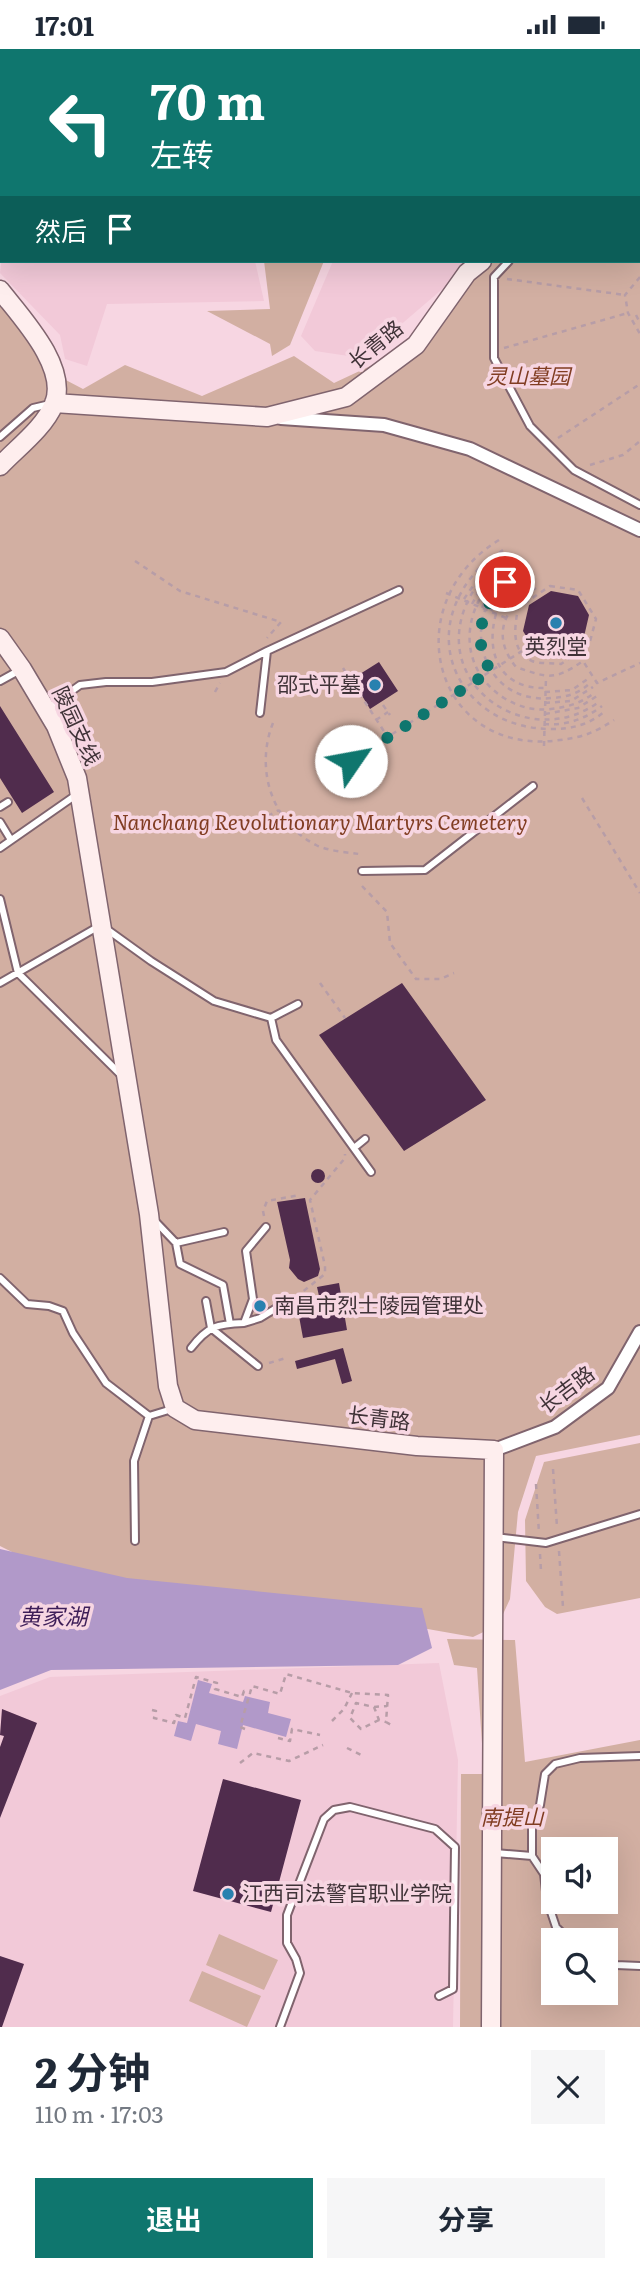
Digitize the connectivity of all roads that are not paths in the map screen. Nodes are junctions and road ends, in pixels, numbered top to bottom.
1 (480, 263) edge
2 (507, 263) edge
3 (0, 290) edge
4 (54, 403) junction
5 (267, 417) junction
6 (0, 437) edge
7 (0, 466) edge
8 (640, 505) edge
9 (640, 530) edge
10 (399, 590) dead end
11 (0, 638) edge
12 (267, 651) junction
13 (22, 669) junction
14 (0, 681) edge
15 (46, 709) junction
16 (260, 713) dead end
17 (533, 786) dead end
18 (82, 791) junction
19 (8, 801) dead end
20 (0, 807) edge
21 (41, 809) dead end
22 (45, 817) junction
23 (0, 822) edge
24 (11, 840) junction
25 (0, 848) edge
26 (362, 871) dead end
27 (0, 899) edge
28 (101, 925) junction
29 (18, 973) junction
30 (0, 983) edge
31 (298, 1004) dead end
32 (271, 1018) junction
33 (127, 1081) junction
34 (365, 1139) dead end
35 (354, 1148) junction
36 (371, 1172) dead end
37 (149, 1214) junction
38 (266, 1227) road end
39 (224, 1232) dead end
40 (176, 1243) junction
41 (0, 1278) edge
42 (206, 1301) dead end
43 (278, 1307) road end
44 (244, 1323) junction
45 (230, 1324) junction
46 (211, 1328) junction
47 (640, 1332) edge
48 (191, 1348) dead end
49 (258, 1366) road end
50 (176, 1408) junction
51 (149, 1416) junction
52 (494, 1450) junction
53 (640, 1514) edge
54 (494, 1537) junction
55 (135, 1541) dead end
56 (640, 1756) edge
57 (492, 1853) junction
58 (531, 1856) junction
59 (557, 1928) edge
60 (618, 1965) edge
61 (640, 1966) edge
62 (439, 1996) dead end
63 (280, 2027) edge
64 (491, 2027) edge

1 - 5 street, 长青路
2 - 8 lane
3 - 4 street
4 - 5 street, 长青路
4 - 6 lane
4 - 7 street
5 - 9 street
10 - 12 lane
11 - 13 street, 陵园支线
12 - 15 lane
12 - 16 lane
13 - 14 lane
13 - 15 street, 陵园支线
15 - 18 street, 陵园支线
17 - 26 lane
18 - 22 lane
18 - 28 street, 陵园支线
19 - 20 lane
21 - 22 lane
22 - 24 lane
23 - 24 lane
24 - 25 lane
27 - 29 lane
28 - 29 lane
28 - 32 lane
28 - 33 street
29 - 30 lane
29 - 33 lane
31 - 32 lane
32 - 35 lane
33 - 37 street
34 - 35 lane
35 - 36 lane
37 - 40 lane
37 - 50 street
38 - 44 lane
39 - 40 lane
40 - 45 lane
41 - 51 lane
42 - 46 lane
43 - 44 lane
44 - 45 lane
45 - 46 lane
46 - 48 lane
46 - 49 lane
47 - 52 street, 长吉路
50 - 51 lane
50 - 52 street, 长青路
51 - 55 lane
52 - 54 street
53 - 54 lane
54 - 57 street
56 - 58 lane
57 - 58 lane
57 - 64 street
58 - 59 lane
60 - 61 lane
62 - 63 lane

